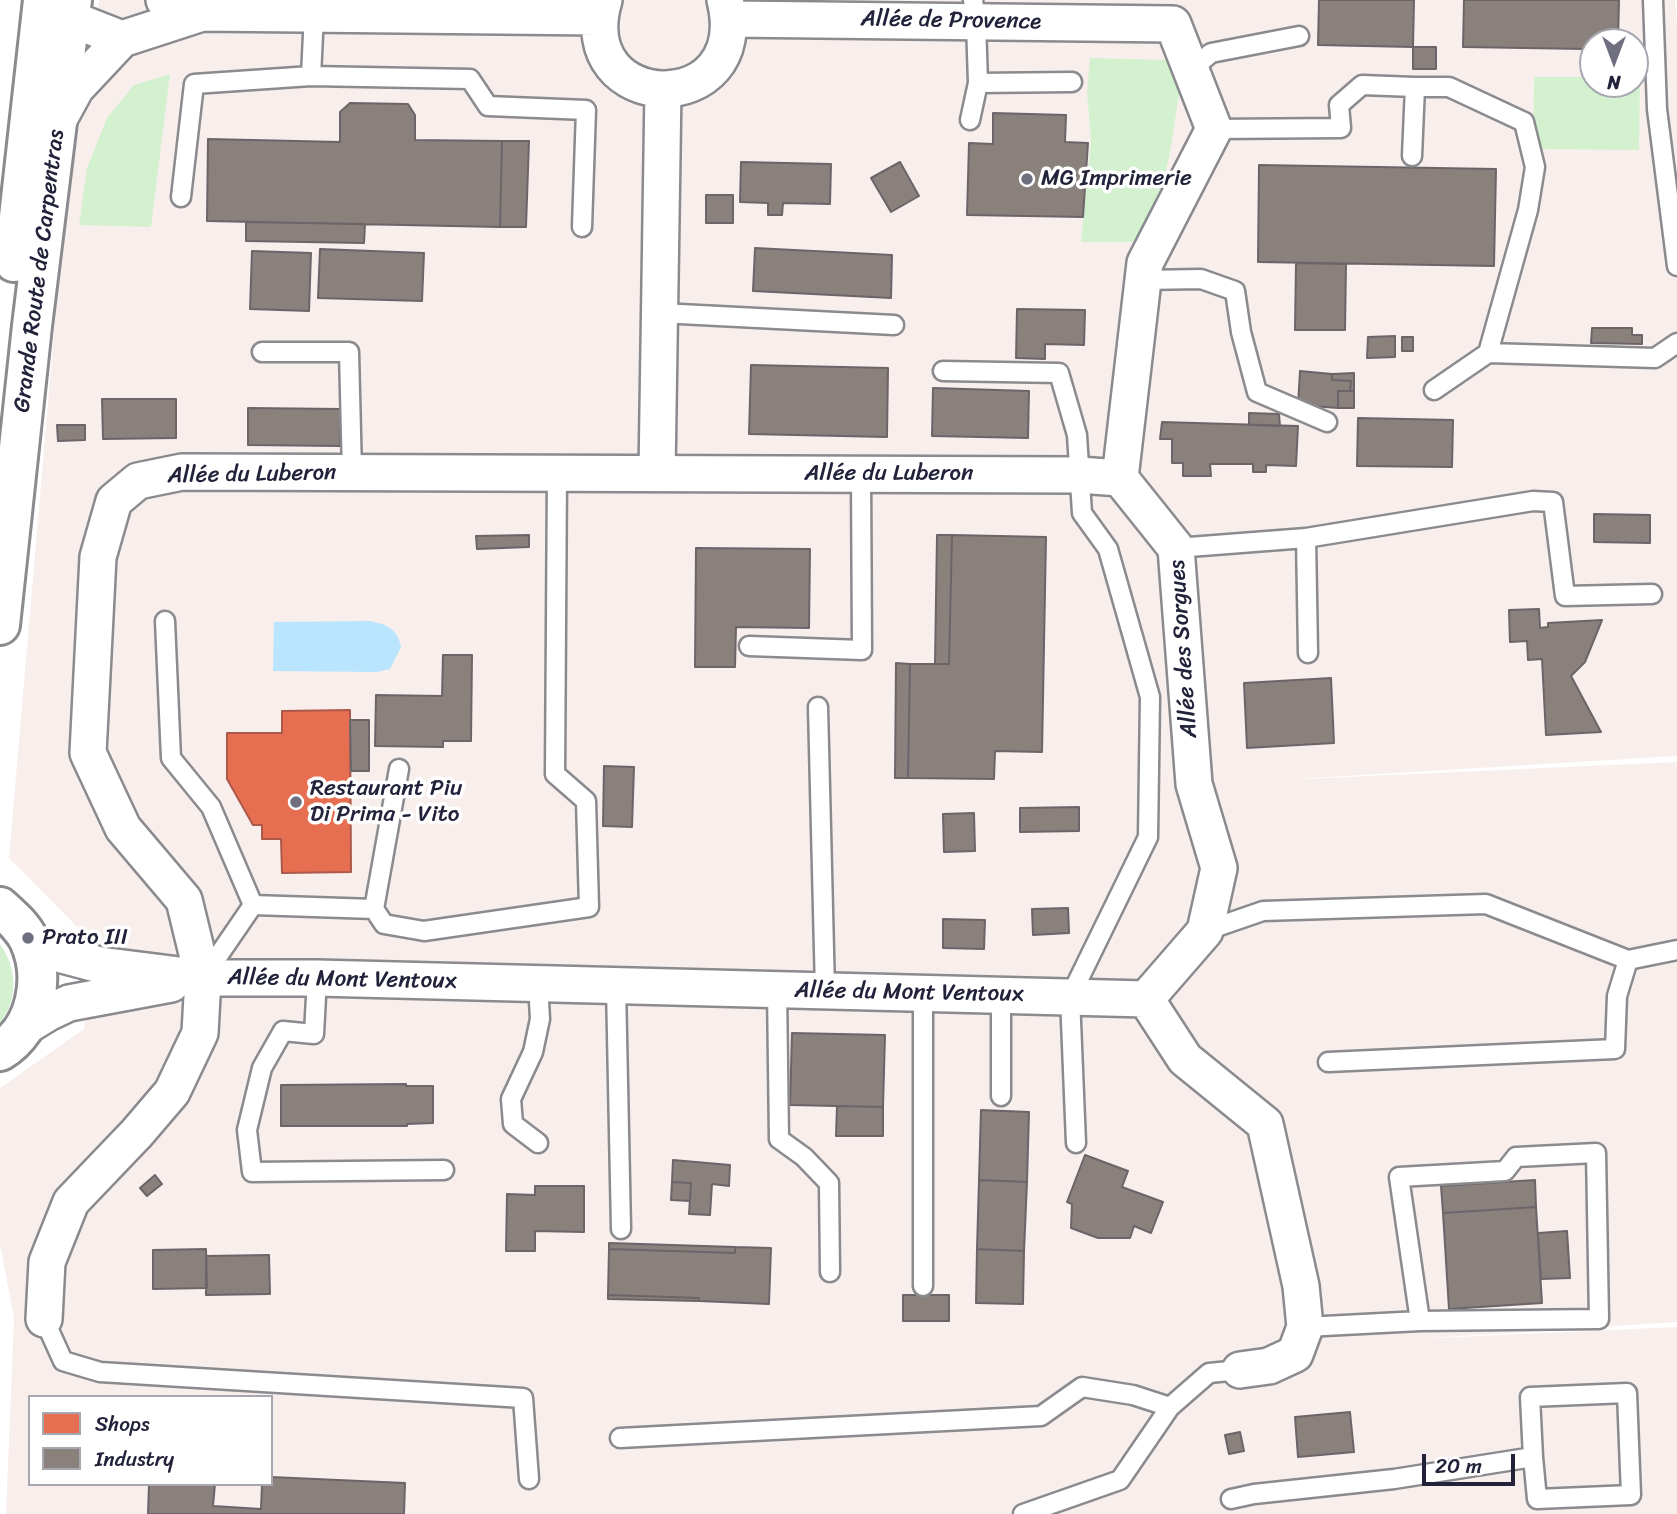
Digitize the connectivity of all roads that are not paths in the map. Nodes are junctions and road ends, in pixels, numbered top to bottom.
1 (164, 0) edge
2 (1653, 0) edge
3 (59, 4) edge
4 (305, 9) edge
5 (601, 9) edge
6 (727, 9) edge
7 (974, 11) edge
8 (1178, 12) edge
9 (202, 13) junction
10 (1299, 36) dead end
11 (122, 39) junction
12 (1192, 69) junction
13 (311, 76) junction
14 (1072, 82) dead end
15 (978, 83) junction
16 (1415, 87) junction
17 (663, 90) junction
18 (970, 120) dead end
19 (58, 121) junction
20 (1213, 129) junction
21 (1412, 156) dead end
22 (181, 197) dead end
23 (582, 227) dead end
24 (1677, 265) edge
25 (1143, 280) junction
26 (660, 313) junction
27 (894, 325) dead end
28 (1677, 343) edge
29 (262, 352) dead end
30 (1488, 353) junction
31 (943, 371) dead end
32 (1434, 390) dead end
33 (0, 395) edge
34 (1327, 422) dead end
35 (352, 473) junction
36 (557, 473) junction
37 (657, 473) junction
38 (861, 474) junction
39 (1079, 475) junction
40 (1120, 478) junction
41 (1306, 538) junction
42 (1176, 548) junction
43 (1652, 594) dead end
44 (164, 621) dead end
45 (0, 625) edge
46 (749, 646) dead end
47 (1308, 653) dead end
48 (818, 707) dead end
49 (399, 769) dead end
50 (253, 905) junction
51 (0, 907) edge
52 (374, 909) junction
53 (1205, 931) junction
54 (28, 939) junction
55 (1677, 950) edge
56 (1628, 960) junction
57 (203, 978) junction
58 (317, 978) junction
59 (538, 984) junction
60 (616, 986) junction
61 (777, 990) junction
62 (825, 991) junction
63 (923, 993) junction
64 (1001, 995) junction
65 (1070, 997) junction
66 (1146, 999) junction
67 (12, 1039) edge
68 (1328, 1062) dead end
69 (1001, 1096) dead end
70 (538, 1143) dead end
71 (1076, 1143) dead end
72 (444, 1170) dead end
73 (621, 1229) dead end
74 (830, 1272) dead end
75 (923, 1286) dead end
76 (44, 1319) joint
77 (1420, 1321) junction
78 (1305, 1327) junction
79 (1240, 1370) joint
80 (1170, 1406) junction
81 (620, 1438) dead end
82 (1534, 1457) junction
83 (529, 1479) dead end
84 (1231, 1499) dead end
85 (1023, 1514) edge

1 - 9 street
2 - 24 lane
3 - 11 street
3 - 19 main road, Grande Route de Carpentras
3 - 33 main road, Grande Route de Carpentras
4 - 5 street
4 - 9 street
4 - 13 lane
5 - 17 street
6 - 7 street, Allée de Provence
6 - 17 street, Allée de Provence
7 - 8 street, Allée de Provence
7 - 15 lane
8 - 12 street
9 - 11 street
10 - 12 lane
11 - 19 street
12 - 20 street
13 - 22 lane
13 - 23 lane
14 - 15 lane
15 - 18 lane
16 - 20 lane
16 - 21 lane
16 - 30 lane
17 - 26 street
19 - 45 main road, Grande Route de Carpentras
20 - 25 street
25 - 34 lane
25 - 40 street
26 - 27 lane
26 - 37 street
28 - 30 lane
29 - 35 lane
30 - 32 lane
31 - 39 lane
35 - 36 street, Allée du Luberon
35 - 57 street, Allée du Luberon
36 - 37 street, Allée du Luberon
36 - 52 lane
37 - 38 street, Allée du Luberon
38 - 39 street, Allée du Luberon
38 - 46 lane
39 - 40 street, Allée du Luberon
39 - 65 lane
40 - 42 street, Allée des Sorgues
41 - 42 lane
41 - 43 lane
41 - 47 lane
42 - 53 street, Allée des Sorgues
44 - 50 lane
48 - 62 lane
49 - 52 lane
50 - 52 lane
50 - 57 lane
51 - 54 main road
53 - 56 lane
53 - 66 street, Allée des Sorgues
54 - 57 street, Allée du Mont Ventoux
54 - 67 main road
55 - 56 lane
56 - 68 lane
57 - 58 street, Allée du Mont Ventoux
57 - 67 street, Allée du Mont Ventoux
57 - 76 street, Allée du Luberon
58 - 59 street, Allée du Mont Ventoux
58 - 72 lane
59 - 60 street, Allée du Mont Ventoux
59 - 70 lane
60 - 61 street, Allée du Mont Ventoux
60 - 73 lane
61 - 62 street, Allée du Mont Ventoux
61 - 74 lane
62 - 63 street, Allée du Mont Ventoux
63 - 64 street, Allée du Mont Ventoux
63 - 75 lane
64 - 65 street, Allée du Mont Ventoux
64 - 69 lane
65 - 66 street, Allée du Mont Ventoux
65 - 71 lane
66 - 78 street
76 - 83 lane
77 - 77 lane
77 - 78 lane
78 - 79 street
79 - 80 lane
80 - 81 lane
80 - 85 lane
82 - 82 lane
82 - 84 lane

